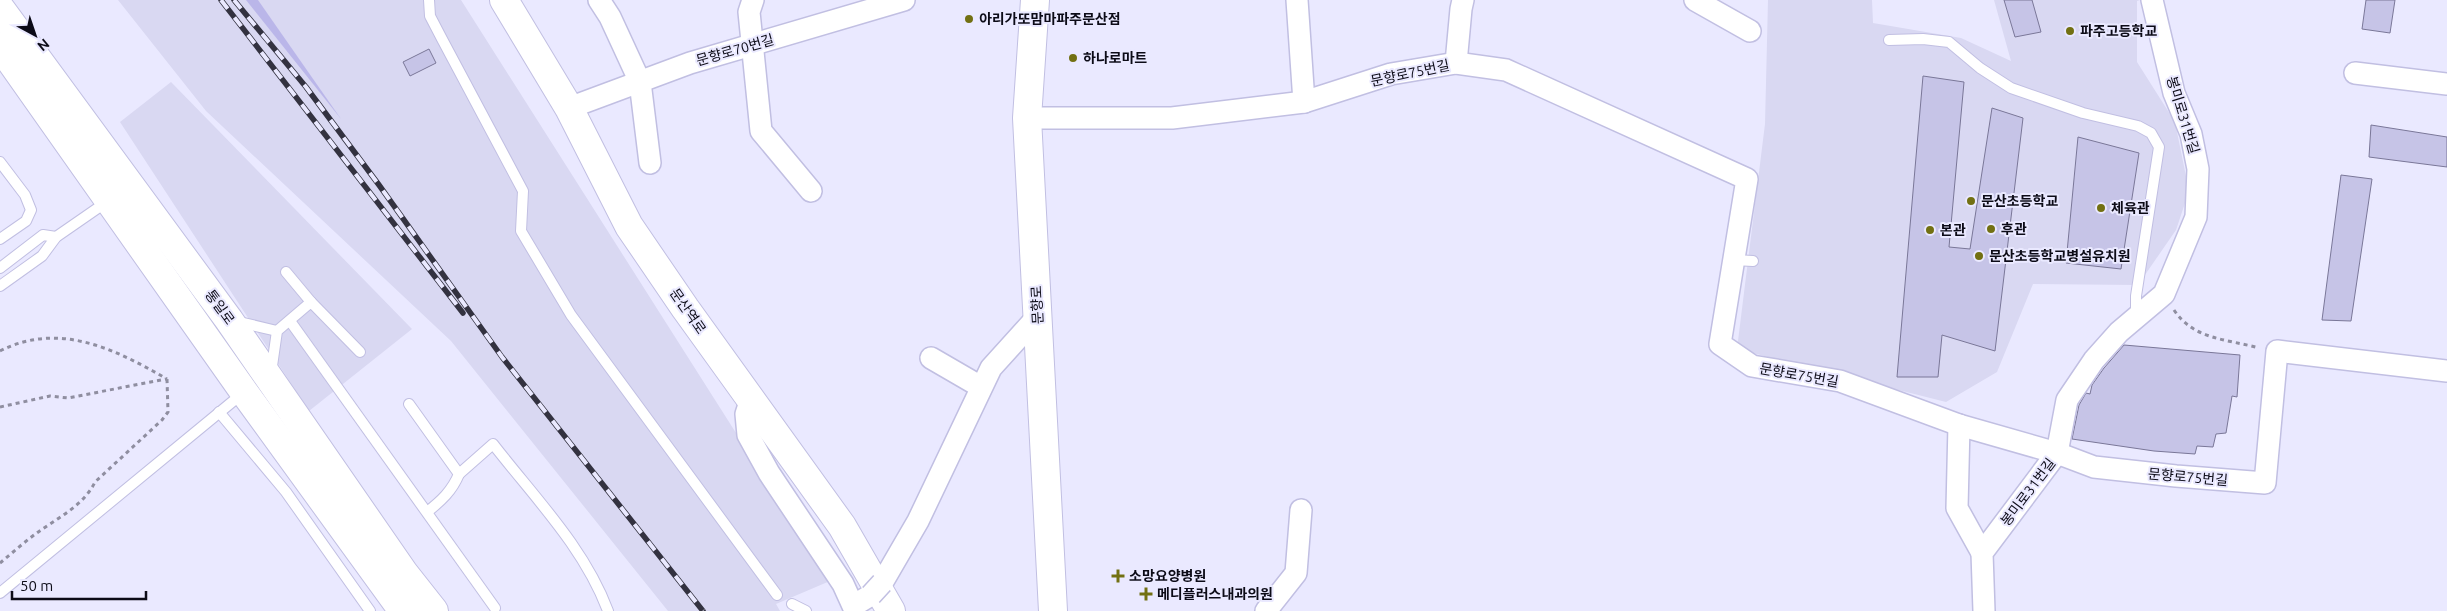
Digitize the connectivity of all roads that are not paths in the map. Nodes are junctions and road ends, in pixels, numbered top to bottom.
1 (429, 0) edge
2 (504, 0) edge
3 (599, 0) edge
4 (753, 0) edge
5 (904, 0) edge
6 (1035, 0) edge
7 (1297, 0) edge
8 (1464, 0) edge
9 (1695, 0) edge
10 (2152, 0) edge
11 (0, 8) edge
12 (1750, 31) dead end
13 (1889, 40) dead end
14 (0, 46) edge
15 (751, 46) junction
16 (1456, 63) junction
17 (2355, 73) dead end
18 (640, 82) junction
19 (2447, 84) edge
20 (1304, 102) junction
21 (569, 108) junction
22 (1027, 118) junction
23 (0, 162) edge
24 (650, 163) dead end
25 (9, 174) junction
26 (0, 180) edge
27 (811, 191) dead end
28 (120, 193) junction
29 (56, 238) junction
30 (0, 239) edge
31 (0, 268) edge
32 (286, 272) dead end
33 (0, 286) edge
34 (311, 302) junction
35 (1038, 316) junction
36 (2136, 316) junction
37 (229, 320) junction
38 (290, 321) junction
39 (277, 331) junction
40 (360, 352) dead end
41 (931, 358) dead end
42 (2447, 371) edge
43 (270, 378) junction
44 (981, 387) junction
45 (244, 392) junction
46 (751, 399) junction
47 (408, 404) dead end
48 (218, 412) junction
49 (1959, 425) junction
50 (2057, 453) junction
51 (459, 474) junction
52 (1301, 510) dead end
53 (426, 512) junction
54 (1982, 553) junction
55 (0, 592) edge
56 (777, 595) dead end
57 (881, 596) edge
58 (792, 604) dead end
59 (495, 608) dead end
60 (852, 608) edge
61 (370, 611) edge
62 (403, 611) edge
63 (434, 611) edge
64 (608, 611) edge
65 (806, 611) edge
66 (1053, 611) edge
67 (1266, 611) edge
68 (1984, 611) edge

1 - 56 lane
2 - 21 main road, 문산역로
3 - 18 street
4 - 15 street
5 - 15 street, 문향로70번길
6 - 22 main road, 문향로
7 - 20 street
8 - 16 street
9 - 12 street
10 - 36 street, 봉미로31번길
11 - 28 main road, 통일로
13 - 36 lane
14 - 28 main road, 통일로
15 - 18 street, 문향로70번길
15 - 27 street
16 - 20 street, 문향로75번길
16 - 49 street, 문향로75번길
17 - 19 street
18 - 21 street, 문향로70번길
18 - 24 street
20 - 22 street, 문향로75번길
21 - 46 main road, 문산역로
22 - 35 main road, 문향로
23 - 25 lane
25 - 26 lane
25 - 30 lane
28 - 29 lane
28 - 37 main road, 통일로
28 - 45 main road, 통일로
29 - 31 lane
29 - 33 lane
32 - 34 lane
34 - 38 lane
34 - 40 lane
35 - 44 street
35 - 66 main road, 문향로
36 - 50 street, 봉미로31번길
37 - 39 lane
37 - 43 main road, 통일로
38 - 39 lane
38 - 53 lane
39 - 43 lane
41 - 44 street
42 - 50 street, 문향로75번길
43 - 63 main road, 통일로
44 - 57 street
45 - 48 lane
45 - 62 main road, 통일로
46 - 57 main road, 문산역로
46 - 60 street
47 - 51 lane
48 - 55 lane
48 - 61 lane
49 - 50 street, 문향로75번길
49 - 54 street
50 - 54 street, 봉미로31번길
51 - 53 lane
51 - 64 lane
52 - 67 street
53 - 59 lane
54 - 68 street
57 - 60 street
58 - 65 lane

